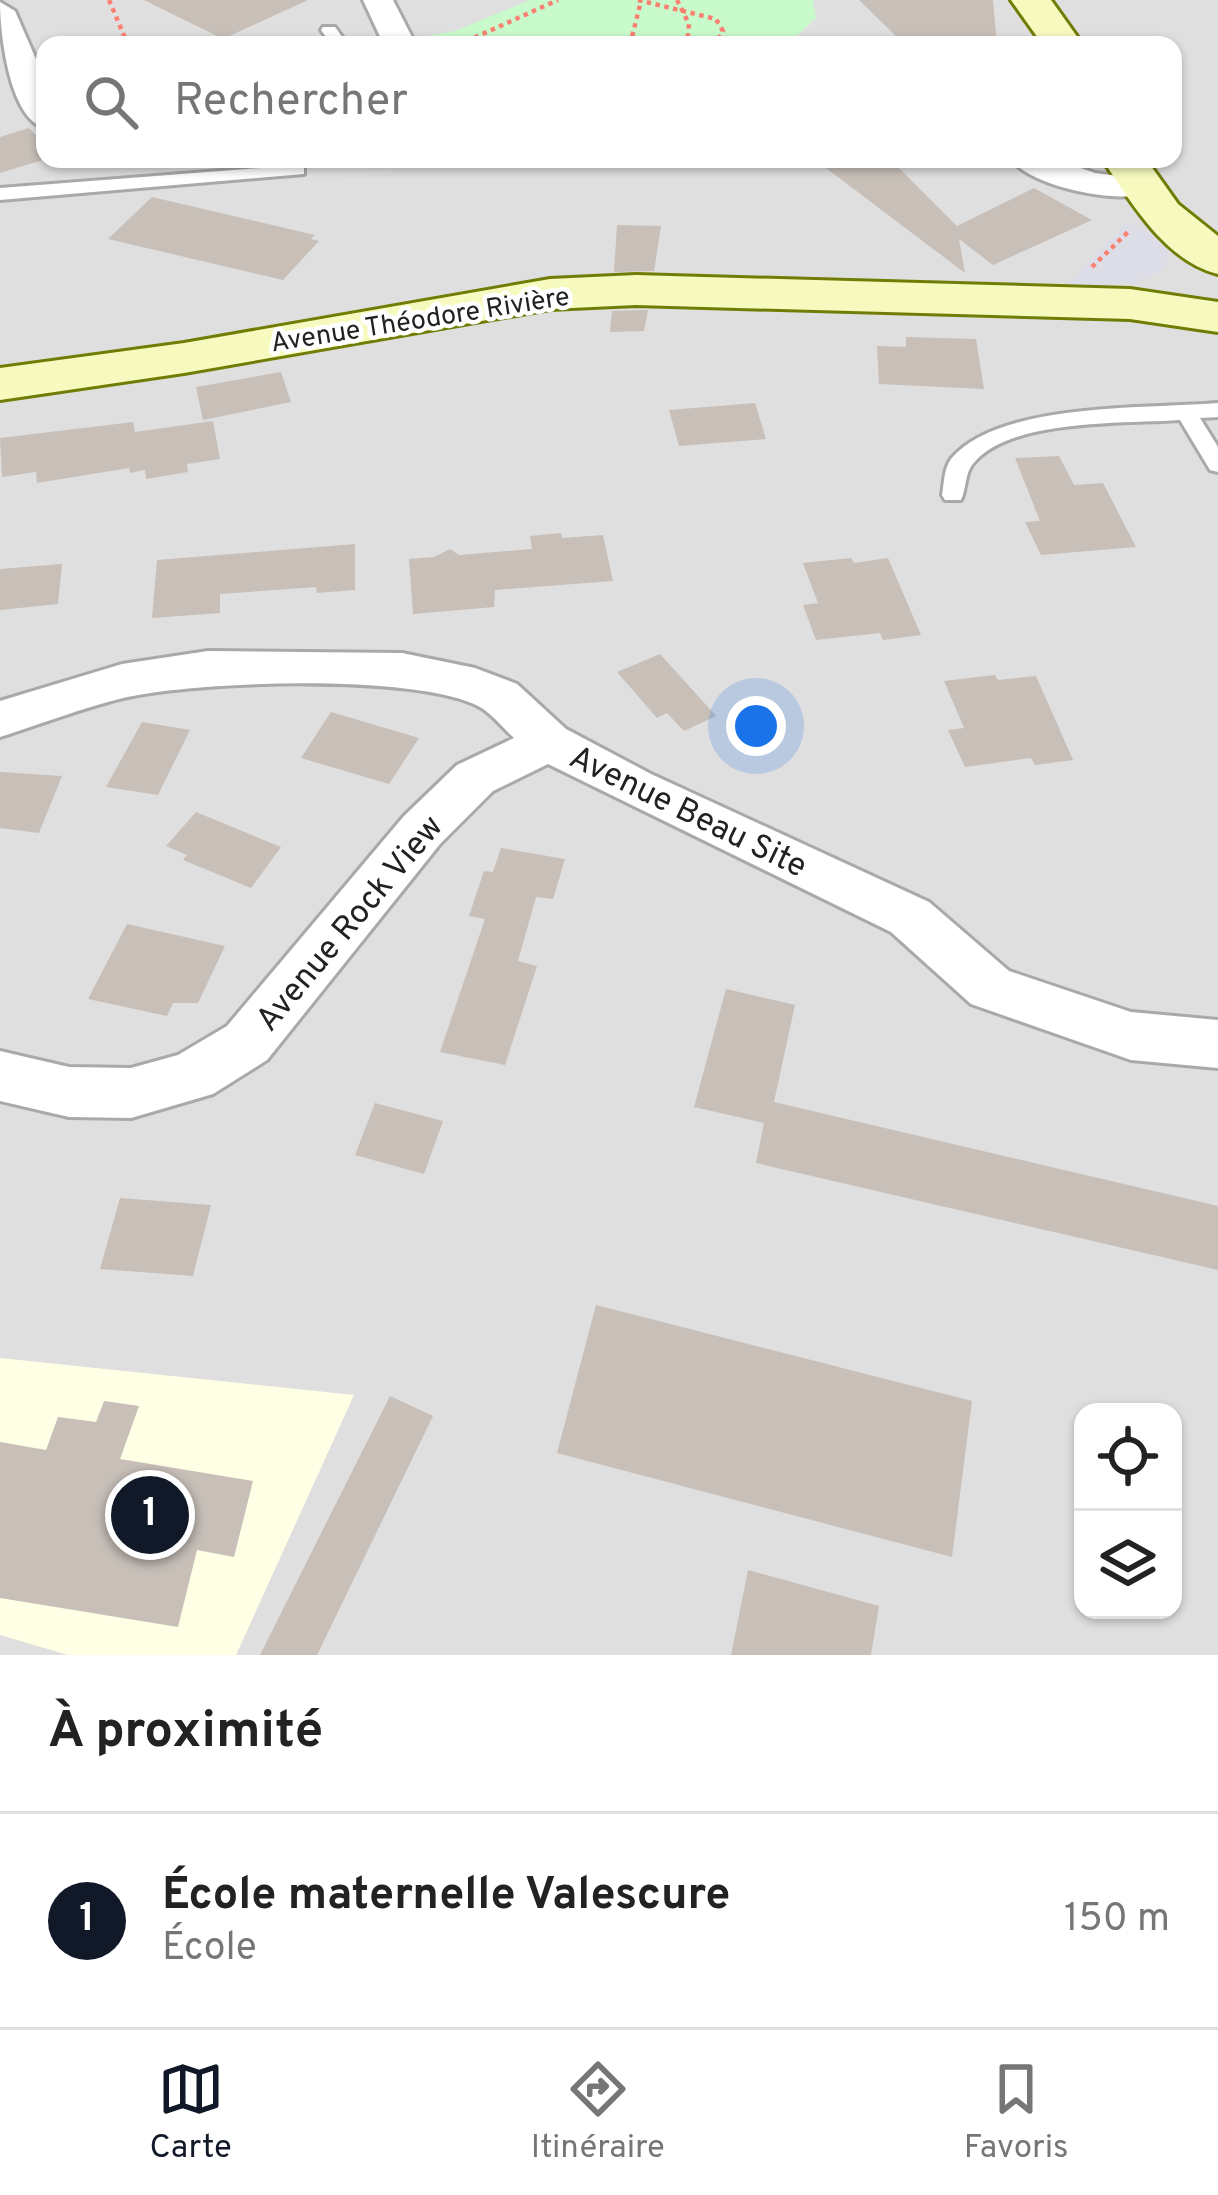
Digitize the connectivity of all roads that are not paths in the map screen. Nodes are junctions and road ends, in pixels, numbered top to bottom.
1 (378, 0) edge
2 (1031, 0) edge
3 (0, 11) edge
4 (396, 36) edge
5 (1057, 36) edge
6 (36, 97) edge
7 (210, 168) edge
8 (262, 168) edge
9 (1046, 168) edge
10 (298, 170) dead end
11 (1132, 173) edge
12 (0, 194) edge
13 (1214, 286) edge
14 (0, 384) edge
15 (1218, 410) edge
16 (1185, 411) junction
17 (1218, 464) edge
18 (953, 495) dead end
19 (0, 719) edge
20 (549, 742) junction
21 (1218, 1044) edge
22 (0, 1076) edge

1 - 4 street
2 - 5 main road
3 - 6 street
7 - 12 lane
8 - 10 lane
9 - 11 street
11 - 13 main road
13 - 14 main road, Avenue Théodore Rivière
15 - 16 lane
16 - 17 lane
16 - 18 lane
19 - 20 street, Avenue Beau Site
20 - 21 street, Avenue Beau Site
20 - 22 street, Avenue Rock View

